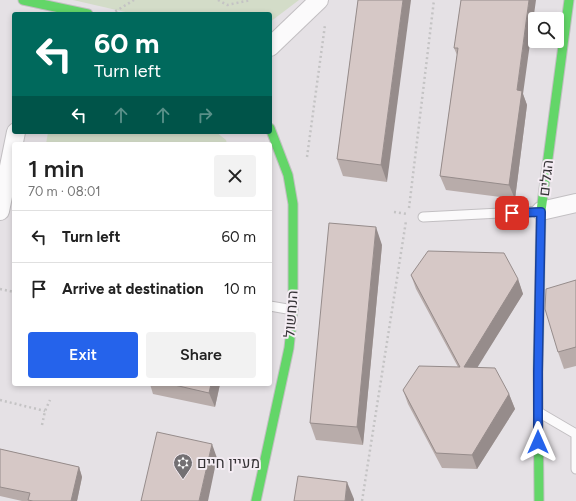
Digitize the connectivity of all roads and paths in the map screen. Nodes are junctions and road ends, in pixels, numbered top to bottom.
1 (23, 0) edge
2 (134, 0) edge
3 (218, 0) edge
4 (251, 0) edge
5 (318, 0) edge
6 (434, 0) edge
7 (569, 0) edge
8 (42, 9) edge
9 (70, 12) edge
10 (115, 12) edge
11 (325, 24) dead end
12 (272, 45) edge
13 (272, 132) edge
14 (12, 152) edge
15 (306, 158) dead end
16 (576, 202) edge
17 (0, 211) edge
18 (541, 212) junction
19 (423, 217) dead end
20 (0, 289) edge
21 (12, 292) edge
22 (272, 306) edge
23 (293, 310) junction
24 (0, 400) edge
25 (50, 400) dead end
26 (45, 411) junction
27 (538, 412) junction
28 (42, 425) dead end
29 (576, 469) edge
30 (256, 501) edge
31 (362, 501) edge
32 (539, 501) edge

1 - 8 street
2 - 10 path
3 - 4 path
5 - 12 street
6 - 31 path
7 - 18 street, הגלים
8 - 9 street
11 - 15 path
13 - 23 street, הנחשול
14 - 17 street
16 - 18 street
18 - 19 lane
18 - 27 street, הגלים
20 - 21 path
22 - 23 lane
23 - 30 street, הנחשול
24 - 26 path
25 - 26 path
26 - 28 path
27 - 29 lane
27 - 32 street, הגלים

